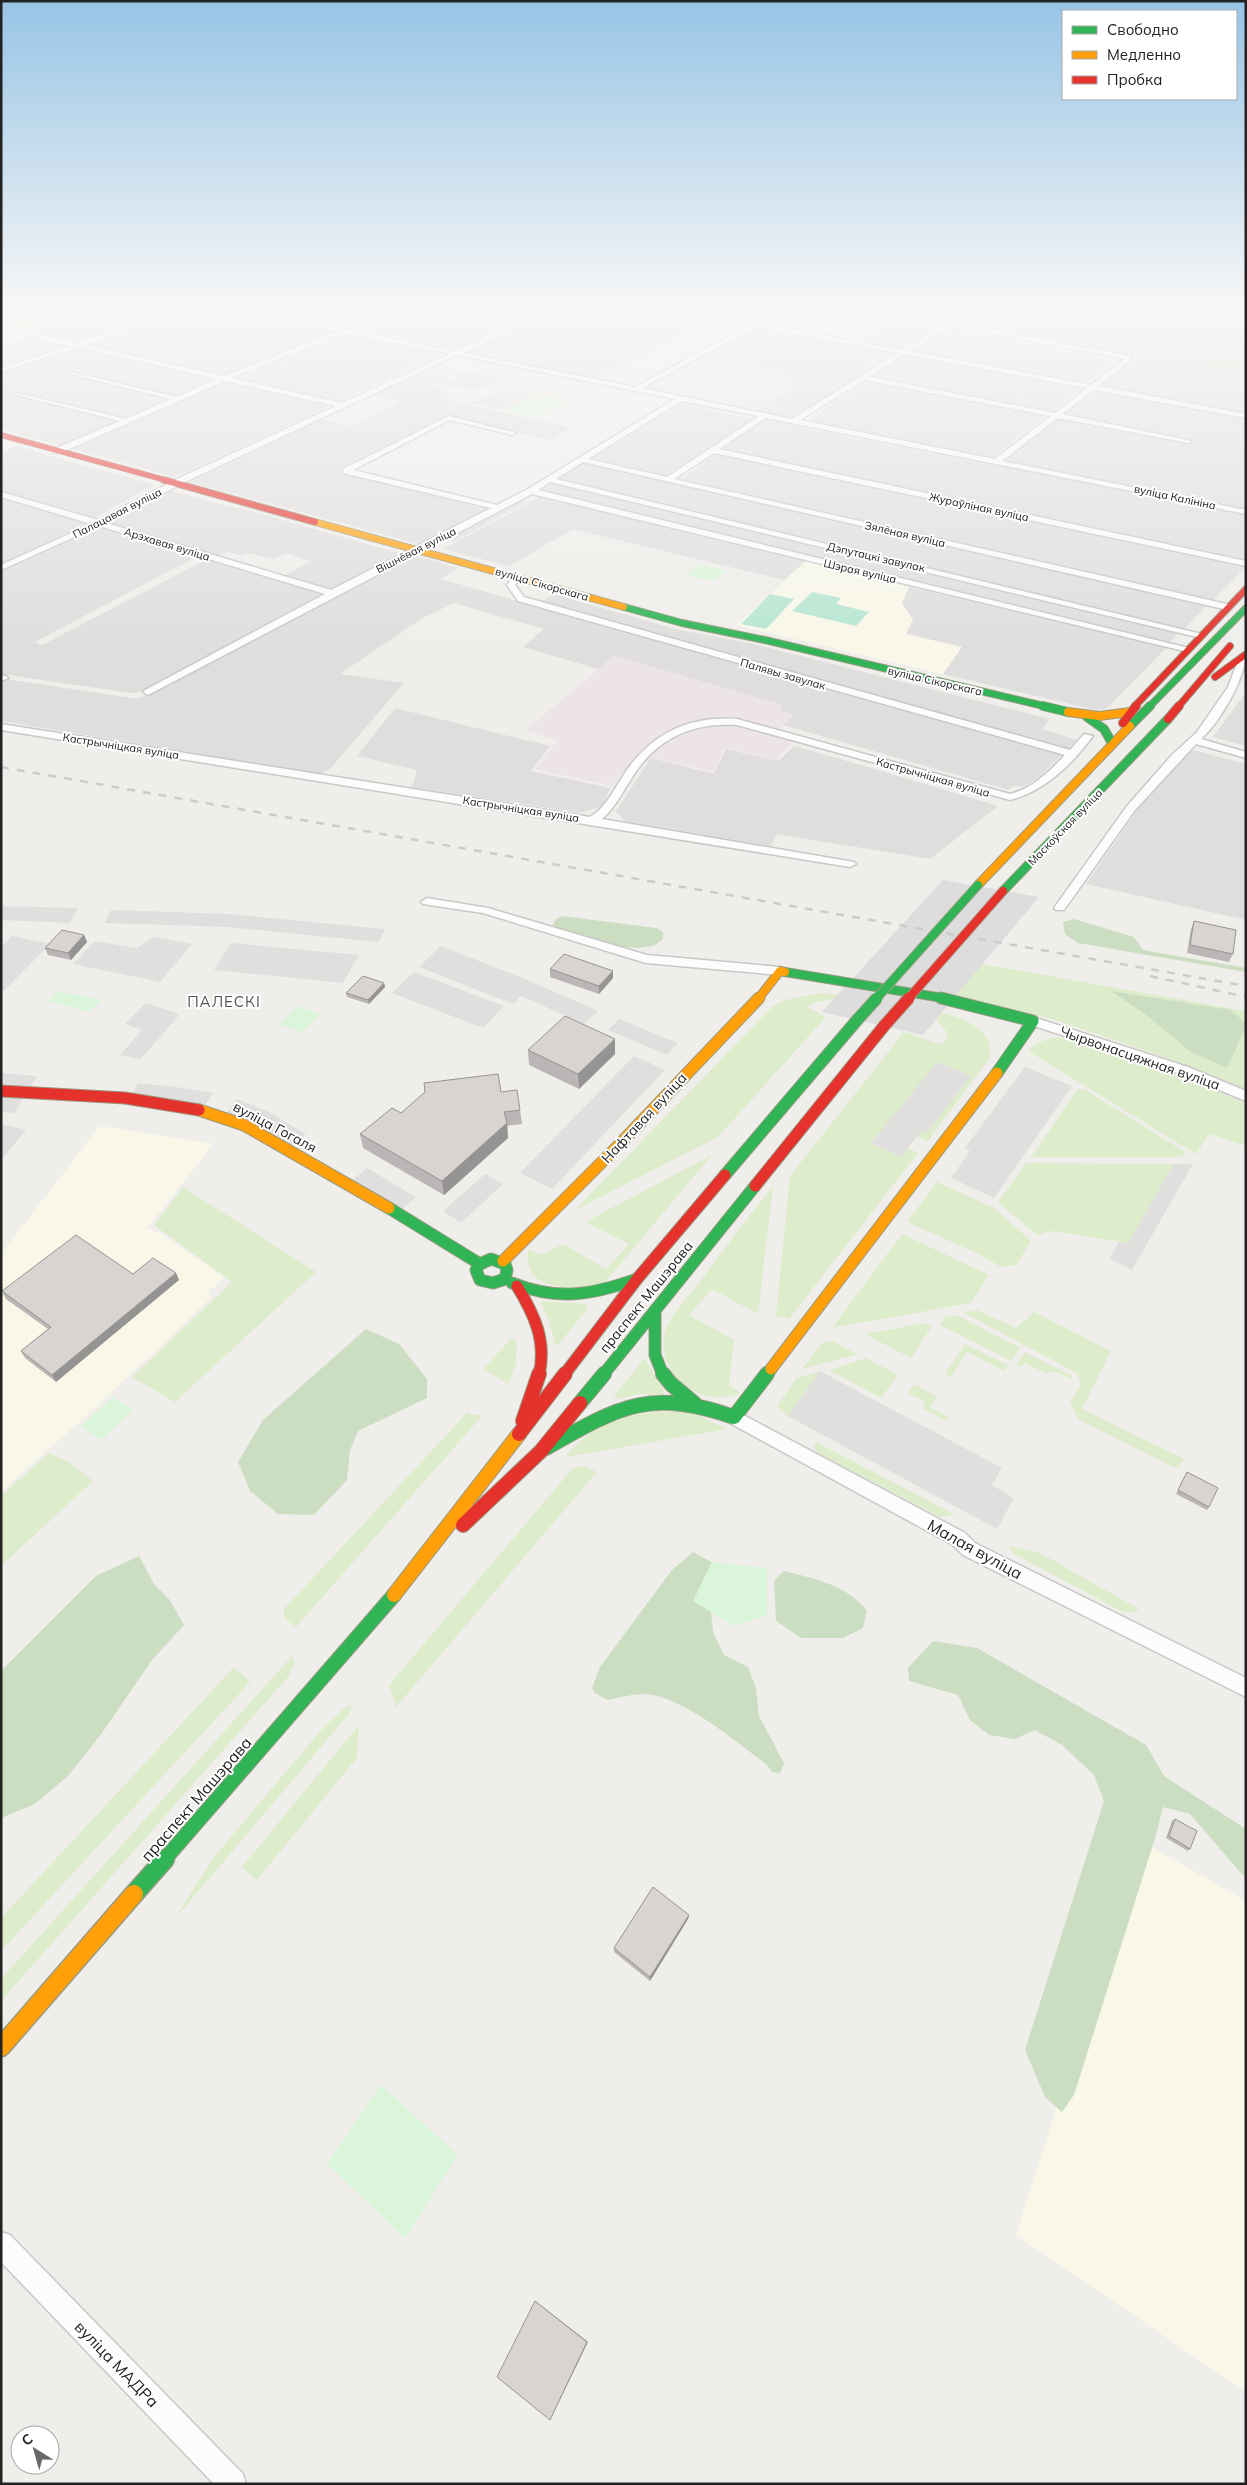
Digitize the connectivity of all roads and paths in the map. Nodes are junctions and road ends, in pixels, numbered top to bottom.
1 (123, 422) edge
2 (305, 422) edge
3 (441, 422) edge
4 (465, 422) edge
5 (644, 422) edge
6 (755, 422) edge
7 (792, 422) edge
8 (1046, 422) edge
9 (1095, 422) edge
10 (512, 434) dead end
11 (1, 435) edge
12 (1188, 441) dead end
13 (712, 450) junction
14 (57, 451) junction
15 (582, 460) junction
16 (996, 462) junction
17 (550, 480) junction
18 (667, 480) junction
19 (179, 481) junction
20 (531, 491) junction
21 (1, 494) edge
22 (499, 508) junction
23 (1246, 512) edge
24 (99, 523) junction
25 (416, 550) junction
26 (1246, 564) edge
27 (1, 568) edge
28 (517, 578) junction
29 (1246, 589) edge
30 (332, 594) junction
31 (1228, 608) junction
32 (1246, 608) edge
33 (1203, 634) junction
34 (1222, 634) junction
35 (1188, 649) junction
36 (1245, 655) edge
37 (148, 692) dead end
38 (1190, 696) junction
39 (1130, 712) junction
40 (1087, 716) junction
41 (1, 727) edge
42 (1088, 736) dead end
43 (1195, 741) junction
44 (1112, 742) junction
45 (1071, 754) junction
46 (1246, 755) edge
47 (592, 821) junction
48 (850, 864) dead end
49 (427, 902) dead end
50 (1060, 908) dead end
51 (780, 971) junction
52 (858, 1019) joint
53 (1033, 1021) junction
54 (884, 1026) joint
55 (1, 1091) edge
56 (1246, 1096) edge
57 (502, 1261) junction
58 (480, 1264) junction
59 (504, 1279) junction
60 (637, 1279) junction
61 (516, 1286) junction
62 (654, 1311) junction
63 (695, 1404) junction
64 (734, 1417) junction
65 (518, 1433) junction
66 (541, 1451) junction
67 (414, 1571) junction
68 (1246, 1688) edge
69 (1, 2047) edge
70 (1, 2244) edge
71 (233, 2484) edge

1 - 14 street
2 - 19 street, Палацавая вуліца
3 - 22 street
4 - 10 street
5 - 15 street, Вішнёвая вуліца
6 - 13 street
7 - 16 street, вуліца Калініна
8 - 16 street
9 - 12 street
11 - 14 street, вуліца Сікорскага
13 - 18 street
13 - 26 street, Жураўліная вуліца
14 - 19 street, вуліца Сікорскага
15 - 17 street, Вішнёвая вуліца
15 - 18 street, Зялёная вуліца
16 - 23 street, вуліца Калініна
17 - 20 street, Вішнёвая вуліца
17 - 33 street, Дэпутацкі завулак
18 - 31 street, Зялёная вуліца
19 - 24 street, Палацавая вуліца
19 - 25 street, вуліца Сікорскага
20 - 22 street, Вішнёвая вуліца
20 - 35 street, Шэрая вуліца
21 - 24 street, Арэхавая вуліца
22 - 25 street, Вішнёвая вуліца
24 - 27 street, Палацавая вуліца
24 - 30 street, Арэхавая вуліца
25 - 28 street, вуліца Сікорскага
25 - 30 street, Вішнёвая вуліца
28 - 40 street, вуліца Сікорскага
28 - 45 street, Палявы завулак
29 - 31 street, Маскоўская вуліца
30 - 37 street, Вішнёвая вуліца
31 - 33 street, Маскоўская вуліца
32 - 34 street, Маскоўская вуліца
33 - 34 street
33 - 35 street, Маскоўская вуліца
34 - 38 street, Маскоўская вуліца
34 - 44 street, Маскоўская вуліца
35 - 39 street, Маскоўская вуліца
36 - 38 street
36 - 43 street
38 - 54 street, Маскоўская вуліца, bridge
39 - 40 street, вуліца Сікорскага
39 - 44 street, Маскоўская вуліца
40 - 44 street, вуліца Сікорскага
41 - 47 street, Кастрычніцкая вуліца
42 - 45 street, Кастрычніцкая вуліца
43 - 46 street
43 - 50 street
44 - 52 street, Маскоўская вуліца, bridge
45 - 47 street, Кастрычніцкая вуліца
47 - 48 street
49 - 51 street
51 - 53 street
51 - 57 street, Нафтавая вуліца
52 - 60 street, праспект Машэрава
53 - 56 street, Чырвонасцяжная вуліца
53 - 64 street
54 - 62 street, праспект Машэрава
55 - 58 street, вуліца Гогаля
57 - 58 street
57 - 59 street
58 - 59 street
59 - 61 street
60 - 61 street
60 - 65 street, праспект Машэрава
61 - 65 street
62 - 63 street
62 - 66 street, праспект Машэрава
63 - 64 street
63 - 66 street
64 - 68 street, Малая вуліца
65 - 67 street, праспект Машэрава
66 - 67 street, праспект Машэрава
67 - 69 street, праспект Машэрава
70 - 71 street, вуліца МАДРа

